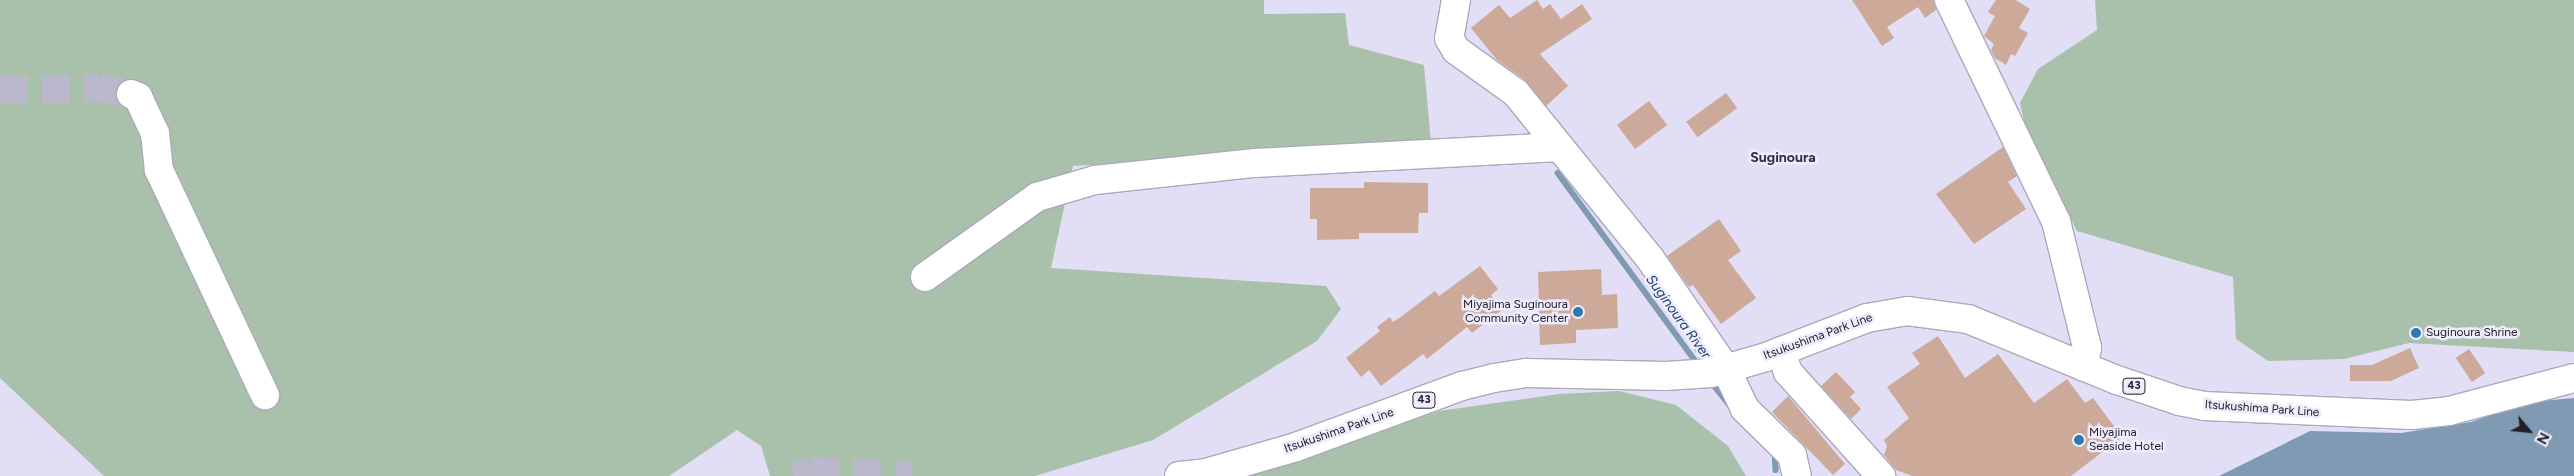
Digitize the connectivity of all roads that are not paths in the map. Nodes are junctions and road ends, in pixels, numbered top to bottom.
1 (1456, 0) edge
2 (1950, 0) edge
3 (131, 94) tunnel mouth
4 (1560, 147) junction
5 (925, 277) dead end
6 (1781, 351) junction
7 (2084, 366) junction
8 (1718, 371) junction
9 (2574, 378) edge
10 (266, 394) dead end
11 (1179, 476) edge
12 (1797, 476) edge
13 (1881, 476) edge

1 - 4 street
2 - 7 street
3 - 10 street
4 - 5 street
4 - 8 street
6 - 7 street, Itsukushima Park Line / 43
6 - 8 street, Itsukushima Park Line / 43
6 - 13 street
7 - 9 street, Itsukushima Park Line / 43
8 - 11 street, Itsukushima Park Line / 43
8 - 12 street

